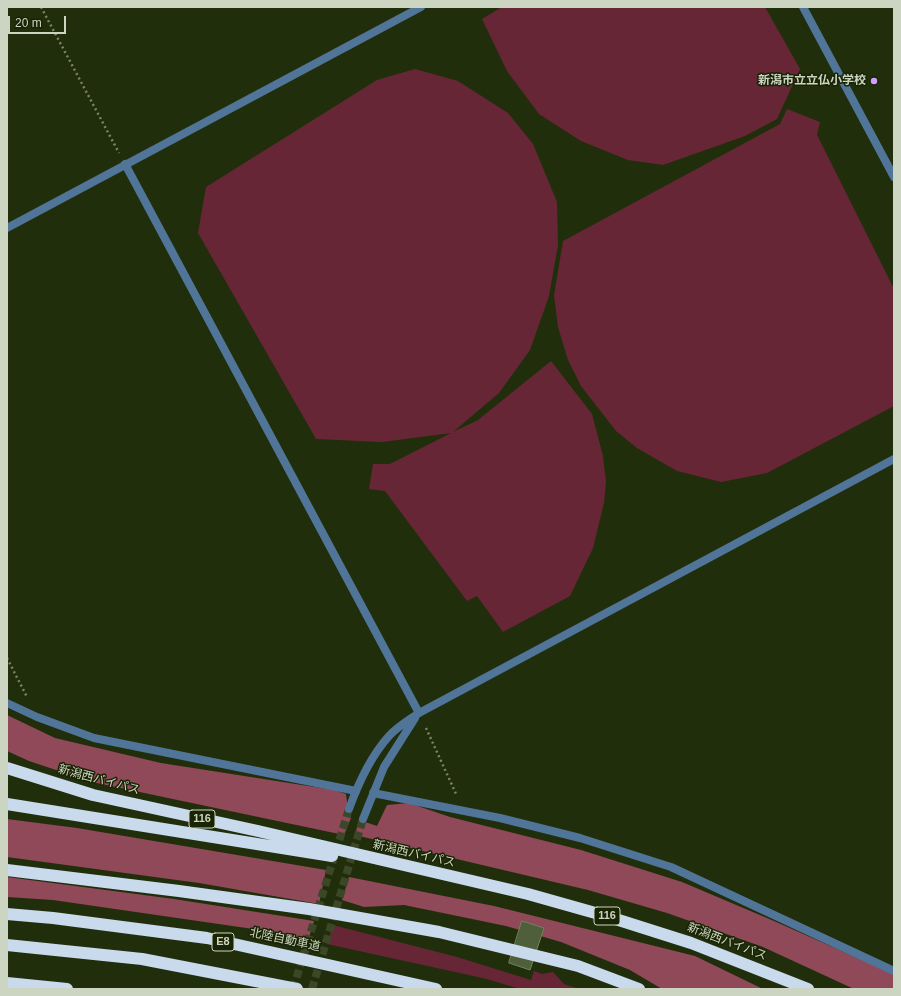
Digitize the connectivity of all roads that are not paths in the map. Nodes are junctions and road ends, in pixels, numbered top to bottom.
1 (421, 7) edge
2 (803, 7) edge
3 (125, 164) junction
4 (894, 177) edge
5 (7, 228) edge
6 (894, 459) edge
7 (7, 703) edge
8 (419, 713) junction
9 (7, 768) edge
10 (356, 791) junction
11 (373, 793) junction
12 (7, 804) edge
13 (349, 809) tunnel mouth
14 (364, 819) tunnel mouth
15 (399, 866) junction
16 (7, 870) edge
17 (7, 914) edge
18 (7, 944) edge
19 (894, 971) edge
20 (7, 983) edge
21 (67, 989) edge
22 (297, 989) edge
23 (436, 989) edge
24 (639, 989) edge
25 (808, 989) edge

1 - 3 street
2 - 4 street
3 - 5 street
3 - 8 street
6 - 8 street
7 - 10 street
8 - 10 street
8 - 11 street
9 - 15 highway, 新潟西バイパス / 116
10 - 13 street
11 - 14 street
11 - 19 street
12 - 15 highway
15 - 25 highway, 新潟西バイパス / 116
16 - 24 highway
17 - 23 highway, 北陸自動車道 / E8
18 - 22 highway
20 - 21 highway

